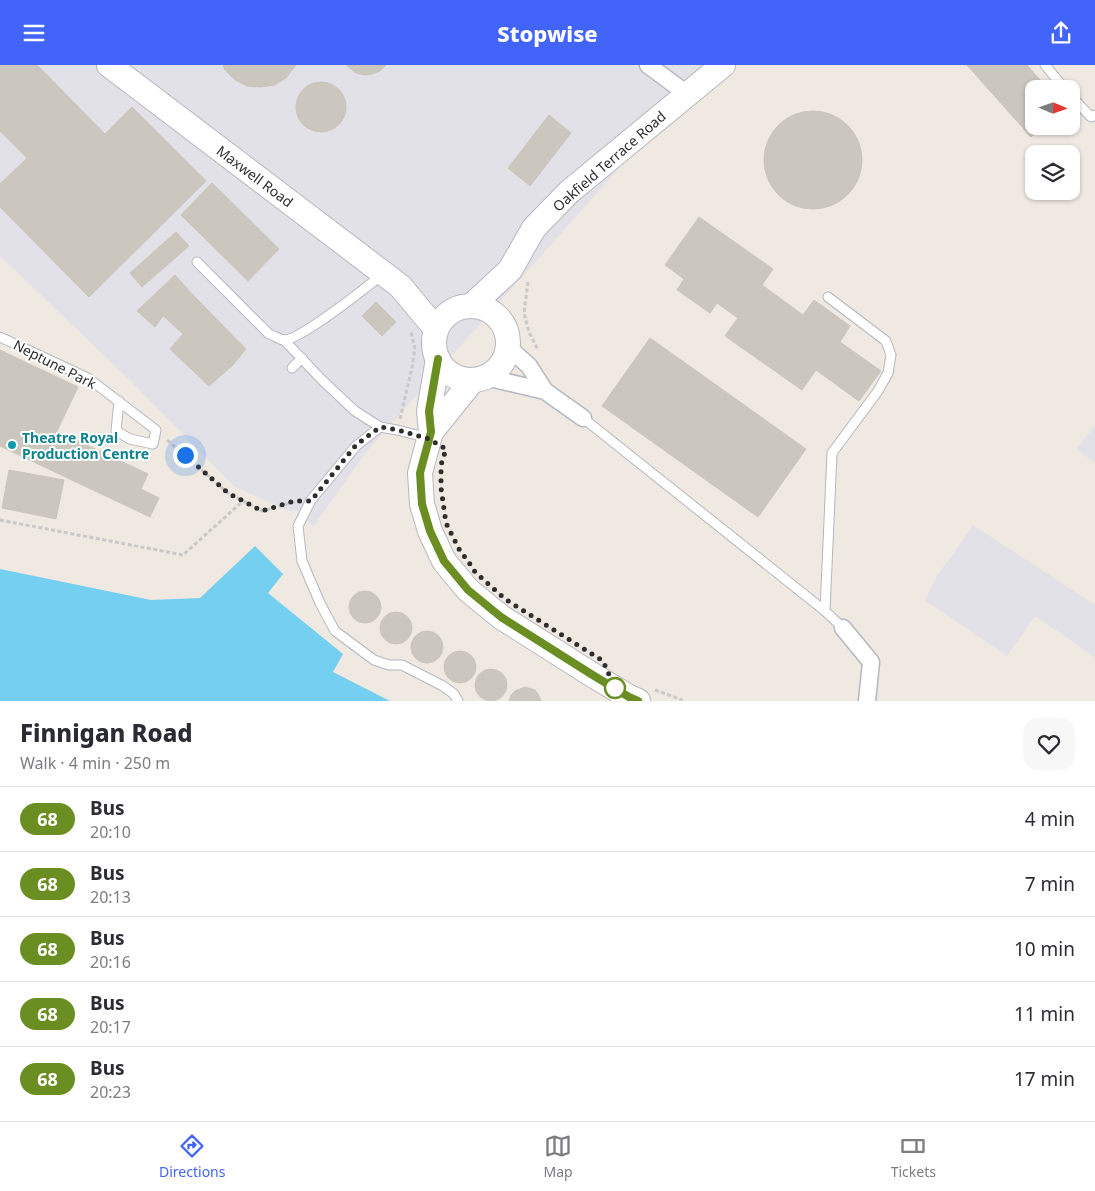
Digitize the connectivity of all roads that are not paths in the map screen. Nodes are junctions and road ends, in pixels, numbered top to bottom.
1 (109, 65) edge
2 (648, 65) edge
3 (723, 65) edge
4 (1045, 65) edge
5 (1057, 80) edge
6 (687, 94) junction
7 (1080, 105) edge
8 (1095, 115) edge
9 (197, 263) dead end
10 (519, 273) junction
11 (391, 280) junction
12 (828, 297) dead end
13 (463, 307) junction
14 (502, 322) junction
15 (436, 329) junction
16 (0, 337) edge
17 (284, 340) junction
18 (508, 347) junction
19 (302, 358) junction
20 (438, 359) junction
21 (292, 368) dead end
22 (479, 379) junction
23 (545, 391) junction
24 (119, 401) junction
25 (583, 418) joint
26 (380, 427) junction
27 (430, 435) junction
28 (825, 611) junction
29 (843, 628) joint
30 (643, 693) edge
31 (458, 701) edge
32 (867, 701) edge

1 - 11 street, Maxwell Road
2 - 6 street
3 - 6 street, Oakfield Terrace Road
4 - 5 lane
6 - 10 street, Oakfield Terrace Road
7 - 8 lane
9 - 17 lane
10 - 13 street, Oakfield Terrace Road
10 - 14 street, Oakfield Terrace Road
11 - 13 street, Maxwell Road
11 - 15 street, Maxwell Road
11 - 17 lane
12 - 28 lane
13 - 14 street
13 - 15 street
14 - 18 street
15 - 20 street
16 - 24 lane, Neptune Park
17 - 19 lane
18 - 22 street
18 - 23 street
19 - 21 lane
19 - 26 lane
20 - 22 street
20 - 27 street
22 - 23 street
22 - 27 street
23 - 25 street
24 - 24 lane, Neptune Park
25 - 28 lane
26 - 27 lane
26 - 31 lane
27 - 30 street
28 - 29 lane
29 - 32 street

